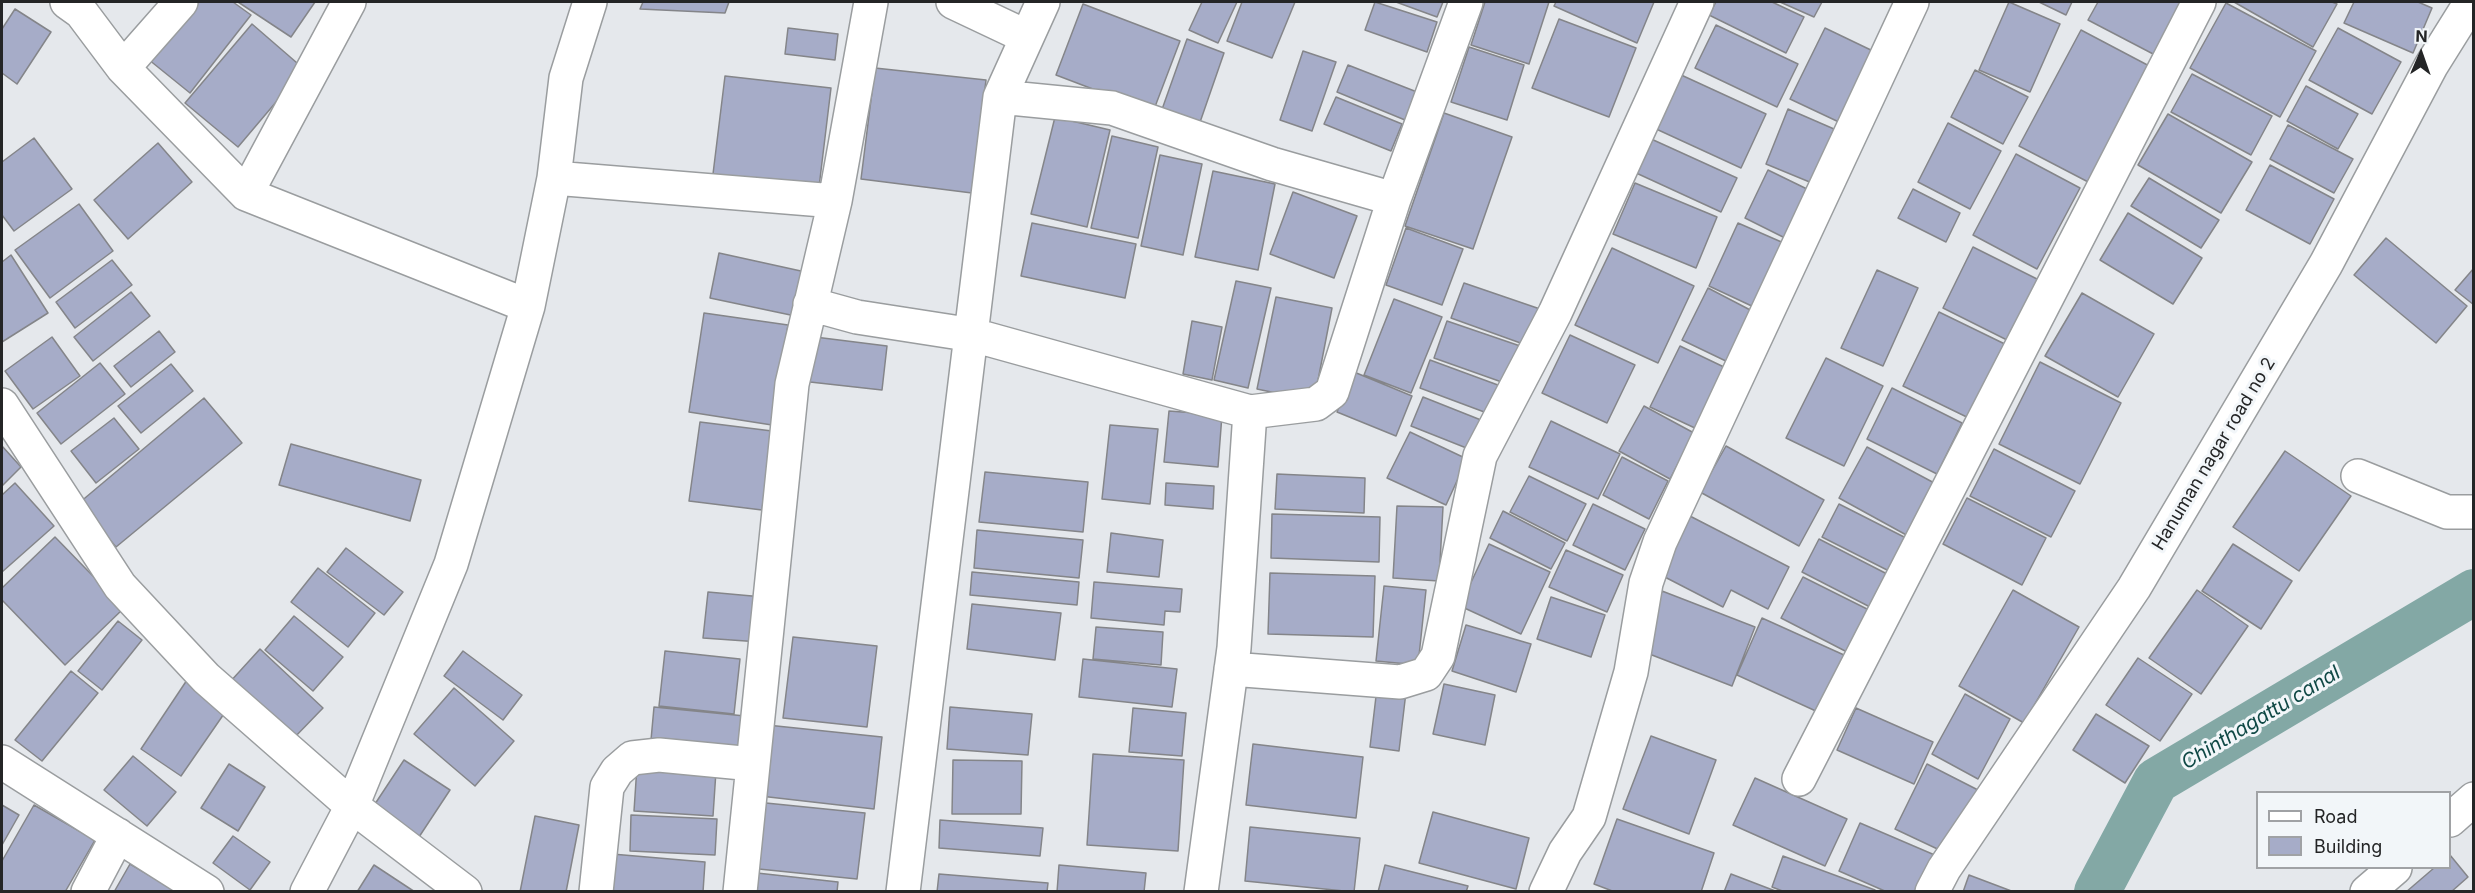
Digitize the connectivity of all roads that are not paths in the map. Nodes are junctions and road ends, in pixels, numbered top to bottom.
1 (67, 2) edge
2 (182, 2) edge
3 (349, 2) edge
4 (590, 2) edge
5 (871, 2) edge
6 (953, 2) edge
7 (1043, 2) edge
8 (1466, 2) edge
9 (1696, 2) edge
10 (1912, 2) edge
11 (2199, 2) edge
12 (2471, 2) edge
13 (1027, 37) junction
14 (123, 68) junction
15 (1000, 97) junction
16 (554, 178) junction
17 (246, 194) junction
18 (1394, 199) junction
19 (835, 201) junction
20 (810, 304) junction
21 (528, 306) junction
22 (973, 335) junction
23 (2, 405) edge
24 (1250, 412) junction
25 (2358, 476) dead end
26 (2474, 512) edge
27 (1231, 669) junction
28 (2, 762) edge
29 (753, 764) junction
30 (1798, 779) dead end
31 (2474, 799) edge
32 (352, 806) junction
33 (2451, 819) edge
34 (118, 835) junction
35 (2393, 869) edge
36 (88, 891) edge
37 (207, 891) edge
38 (307, 891) edge
39 (465, 891) edge
40 (596, 891) edge
41 (740, 891) edge
42 (903, 891) edge
43 (1202, 891) edge
44 (1546, 891) edge
45 (1932, 891) edge
46 (2367, 891) edge

1 - 14 street
2 - 14 street
3 - 17 street
4 - 16 street
5 - 19 street
6 - 13 street
7 - 13 street
8 - 18 street
9 - 27 street
10 - 44 street
11 - 30 street
12 - 45 street, Hanuman nagar road no 2
13 - 15 street
14 - 17 street
15 - 18 street
15 - 22 street
16 - 19 street
16 - 21 street
17 - 21 street
18 - 24 street
19 - 20 street
20 - 22 street
20 - 29 street
21 - 32 street
22 - 24 street
22 - 42 street
23 - 32 street
24 - 27 street
25 - 26 street
27 - 43 street
28 - 34 street
29 - 40 street
29 - 41 street
31 - 33 street
32 - 38 street
32 - 39 street
34 - 36 street
34 - 37 street
35 - 46 street

